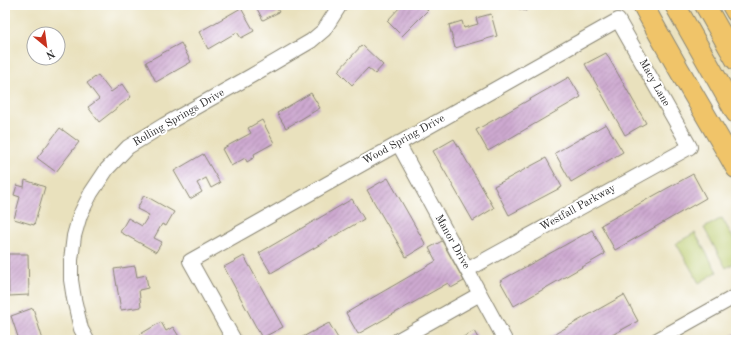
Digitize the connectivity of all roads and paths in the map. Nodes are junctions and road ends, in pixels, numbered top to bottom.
1 (340, 5) edge
2 (643, 5) edge
3 (675, 5) edge
4 (705, 5) edge
5 (732, 5) edge
6 (736, 12) edge
7 (618, 20) joint
8 (736, 60) edge
9 (736, 113) edge
10 (398, 143) junction
11 (690, 147) joint
12 (736, 168) edge
13 (467, 270) junction
14 (480, 294) junction
15 (736, 296) edge
16 (88, 340) edge
17 (234, 340) edge
18 (398, 340) edge
19 (505, 340) edge
20 (657, 340) edge

1 - 16 street, Rolling Springs Drive
2 - 12 highway
3 - 9 highway
4 - 8 highway
5 - 6 highway
7 - 10 street, Wood Spring Drive
7 - 11 street, Macy Lane
10 - 13 street, Manor Drive
10 - 17 street, Wood Spring Drive
11 - 13 street, Westfall Parkway
13 - 14 street, Manor Drive
14 - 18 street
14 - 19 street, Manor Drive
15 - 20 street

